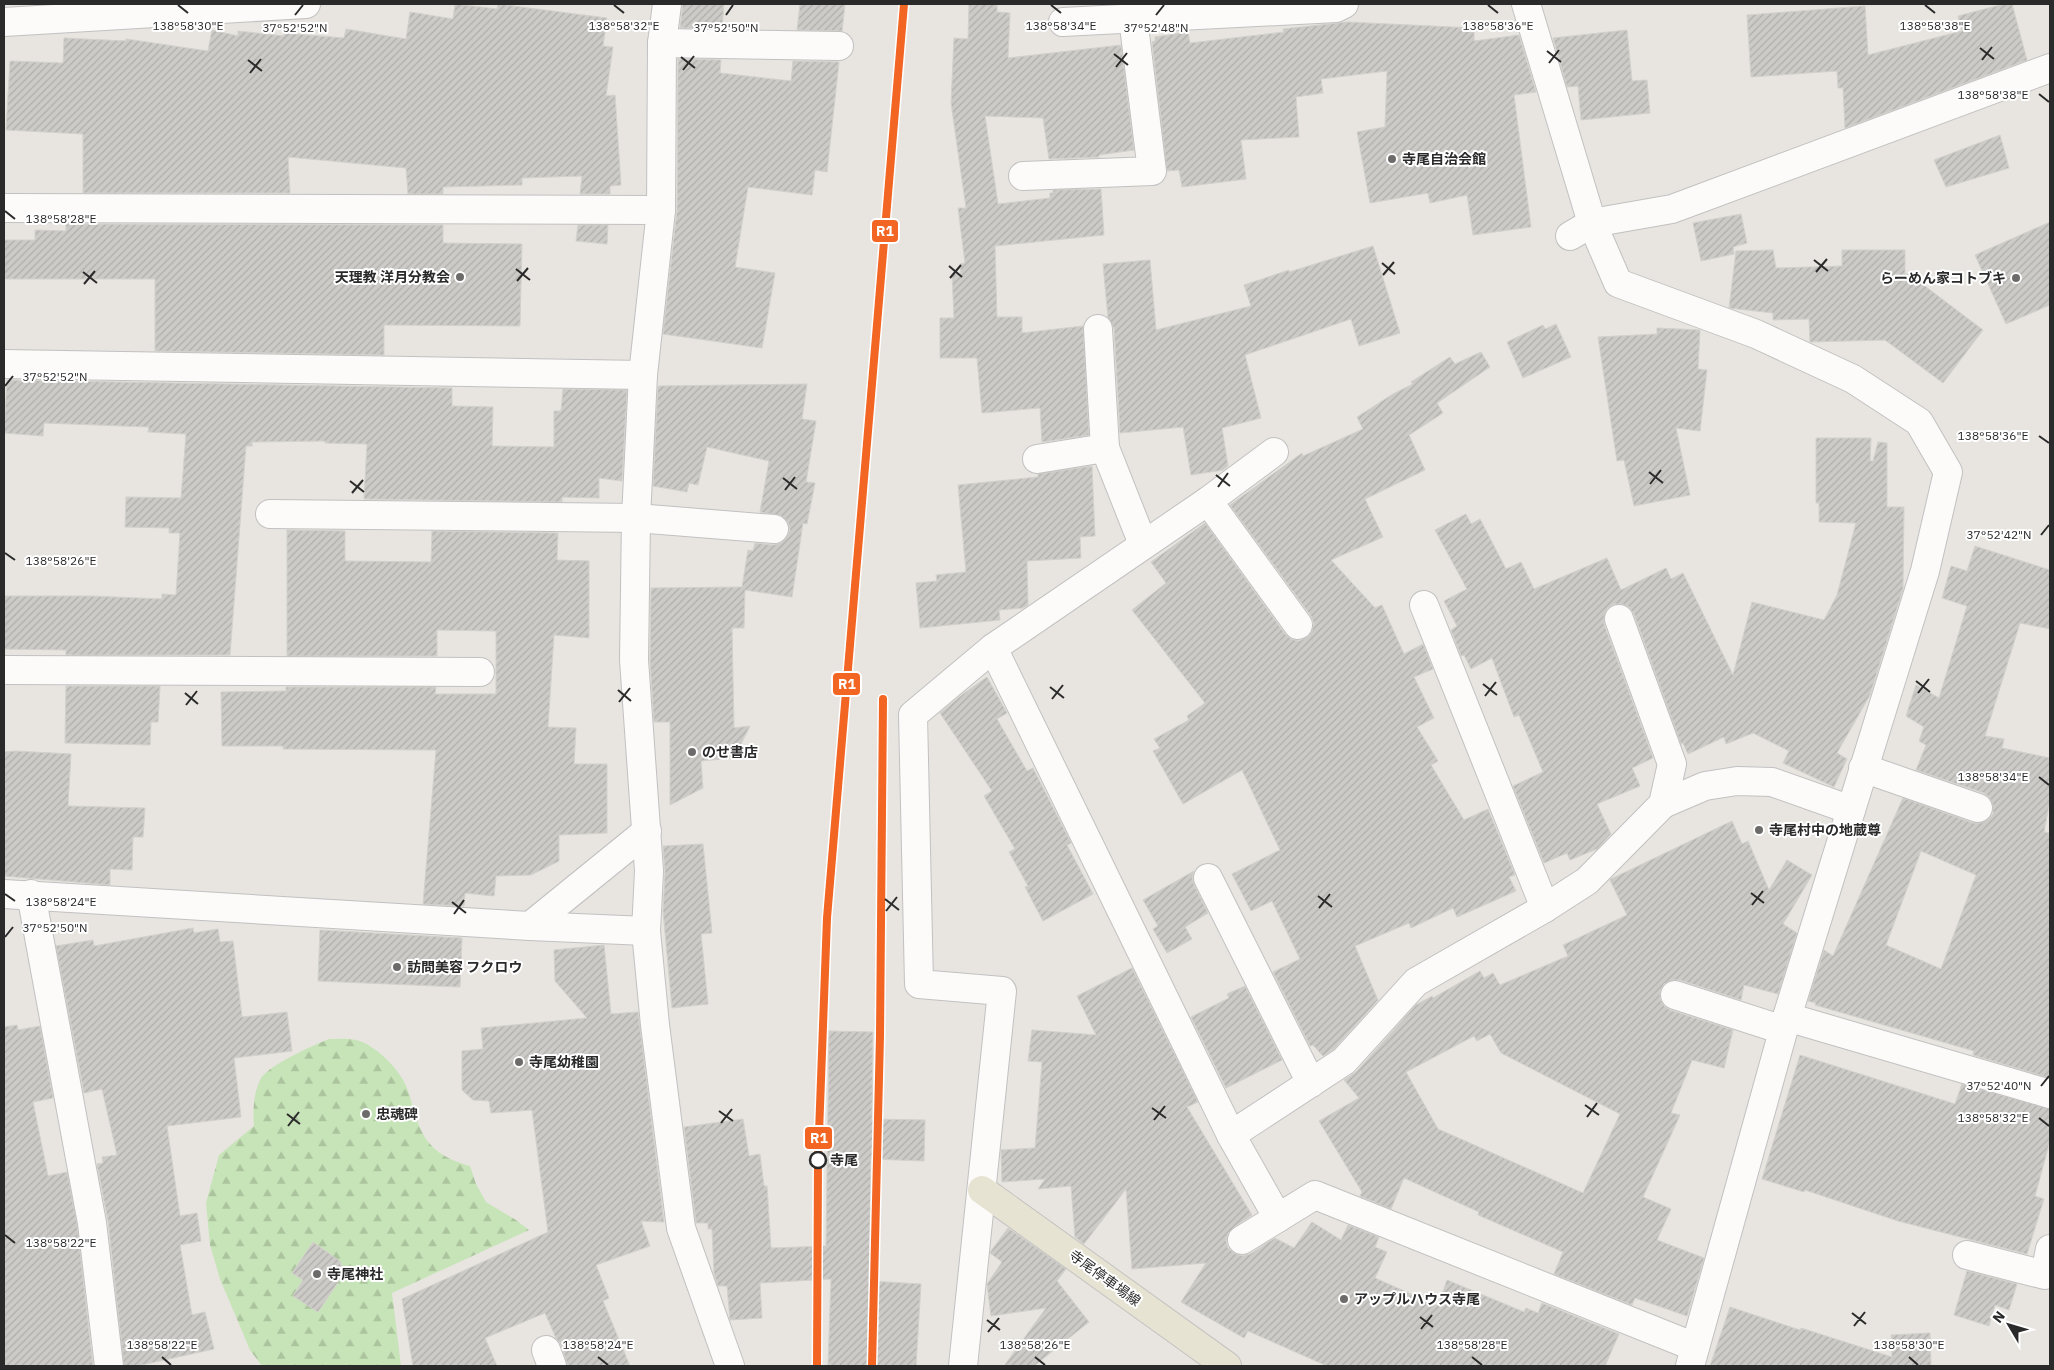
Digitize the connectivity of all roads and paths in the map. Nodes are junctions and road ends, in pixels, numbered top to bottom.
1 (306, 4) edge
2 (667, 4) edge
3 (1344, 4) edge
4 (1526, 4) edge
5 (1132, 18) junction
6 (4, 22) edge
7 (1063, 22) dead end
8 (662, 43) junction
9 (839, 46) dead end
10 (2050, 68) edge
11 (1023, 176) dead end
12 (4, 208) edge
13 (661, 210) junction
14 (1581, 229) junction
15 (1098, 329) dead end
16 (4, 364) edge
17 (643, 375) junction
18 (1104, 448) junction
19 (1274, 452) dead end
20 (1037, 459) dead end
21 (1208, 501) junction
22 (270, 514) dead end
23 (636, 518) junction
24 (774, 529) dead end
25 (1143, 544) junction
26 (1424, 605) dead end
27 (1619, 620) dead end
28 (1298, 625) dead end
29 (992, 648) junction
30 (4, 670) edge
31 (480, 672) dead end
32 (1863, 768) junction
33 (1662, 804) junction
34 (1978, 808) dead end
35 (1851, 810) junction
36 (647, 831) junction
37 (1208, 878) dead end
38 (4, 894) edge
39 (31, 894) junction
40 (1544, 908) junction
41 (530, 926) junction
42 (646, 931) junction
43 (1676, 995) dead end
44 (1785, 1023) junction
45 (1311, 1082) junction
46 (2050, 1094) edge
47 (1231, 1135) junction
48 (982, 1190) junction
49 (1278, 1218) junction
50 (1242, 1240) dead end
51 (2050, 1249) edge
52 (1968, 1255) dead end
53 (1692, 1357) edge
54 (109, 1366) edge
55 (730, 1366) edge
56 (963, 1366) edge
57 (1227, 1366) edge

1 - 6 street
2 - 8 street
3 - 5 street
4 - 14 street
5 - 7 street
5 - 11 street
8 - 9 street
8 - 13 street
10 - 14 street
12 - 13 street
13 - 17 street
14 - 32 street
15 - 18 street
16 - 17 street
17 - 23 street
18 - 20 street
18 - 25 street
19 - 21 street
21 - 25 street
21 - 28 street
22 - 23 street
23 - 24 street
23 - 36 street
25 - 29 street
26 - 40 street
27 - 33 street
29 - 47 street
29 - 48 street
30 - 31 street
32 - 34 street
32 - 35 street
33 - 35 street
33 - 40 street
35 - 44 street
36 - 41 street
36 - 42 street
37 - 45 street
38 - 39 street
39 - 41 street
39 - 54 street
40 - 45 street
41 - 42 street
42 - 55 street
43 - 44 street
44 - 46 street
44 - 53 street
45 - 47 street
47 - 49 street
48 - 56 street
48 - 57 main road, 寺尾停車場線
49 - 50 street
49 - 53 street
51 - 52 street

